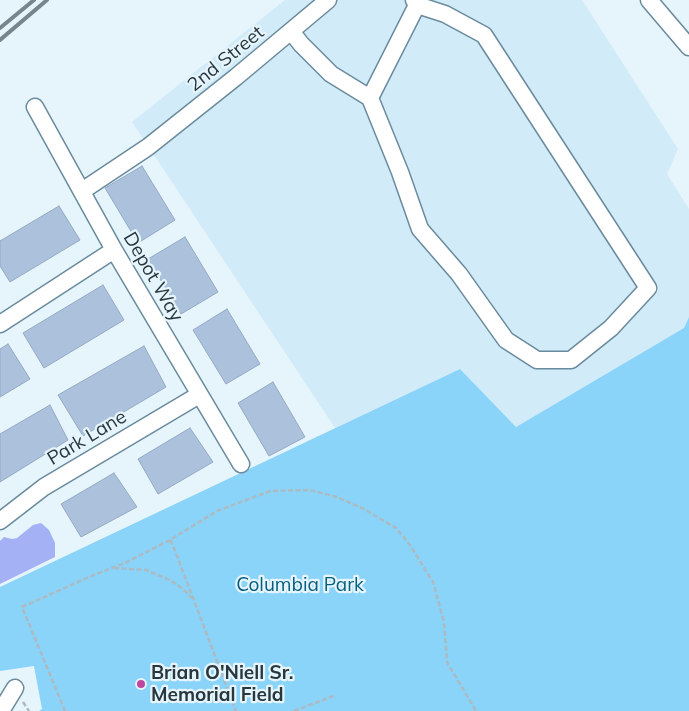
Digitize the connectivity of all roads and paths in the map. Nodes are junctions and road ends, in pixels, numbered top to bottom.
1 (328, 0) edge
2 (649, 0) edge
3 (416, 2) edge
4 (291, 31) junction
5 (689, 47) edge
6 (370, 98) junction
7 (35, 107) dead end
8 (82, 191) junction
9 (114, 250) junction
10 (0, 324) edge
11 (199, 395) junction
12 (241, 464) dead end
13 (0, 521) edge
14 (170, 540) junction
15 (112, 568) junction
16 (194, 599) junction
17 (15, 688) dead end
18 (336, 695) dead end
19 (0, 707) edge
20 (65, 711) edge
21 (236, 711) edge
22 (294, 711) edge
23 (476, 711) edge

1 - 4 street, 2nd Street
2 - 5 street
3 - 6 street
3 - 6 street
4 - 6 street
4 - 8 street, 2nd Street
7 - 8 street, Depot Way
8 - 9 street, Depot Way
9 - 10 street
9 - 11 street, Depot Way
11 - 12 street, Depot Way
11 - 13 street, Park Lane
14 - 15 path
14 - 16 path
14 - 23 path
15 - 16 path
15 - 20 path
16 - 21 path
17 - 19 street
18 - 22 path

